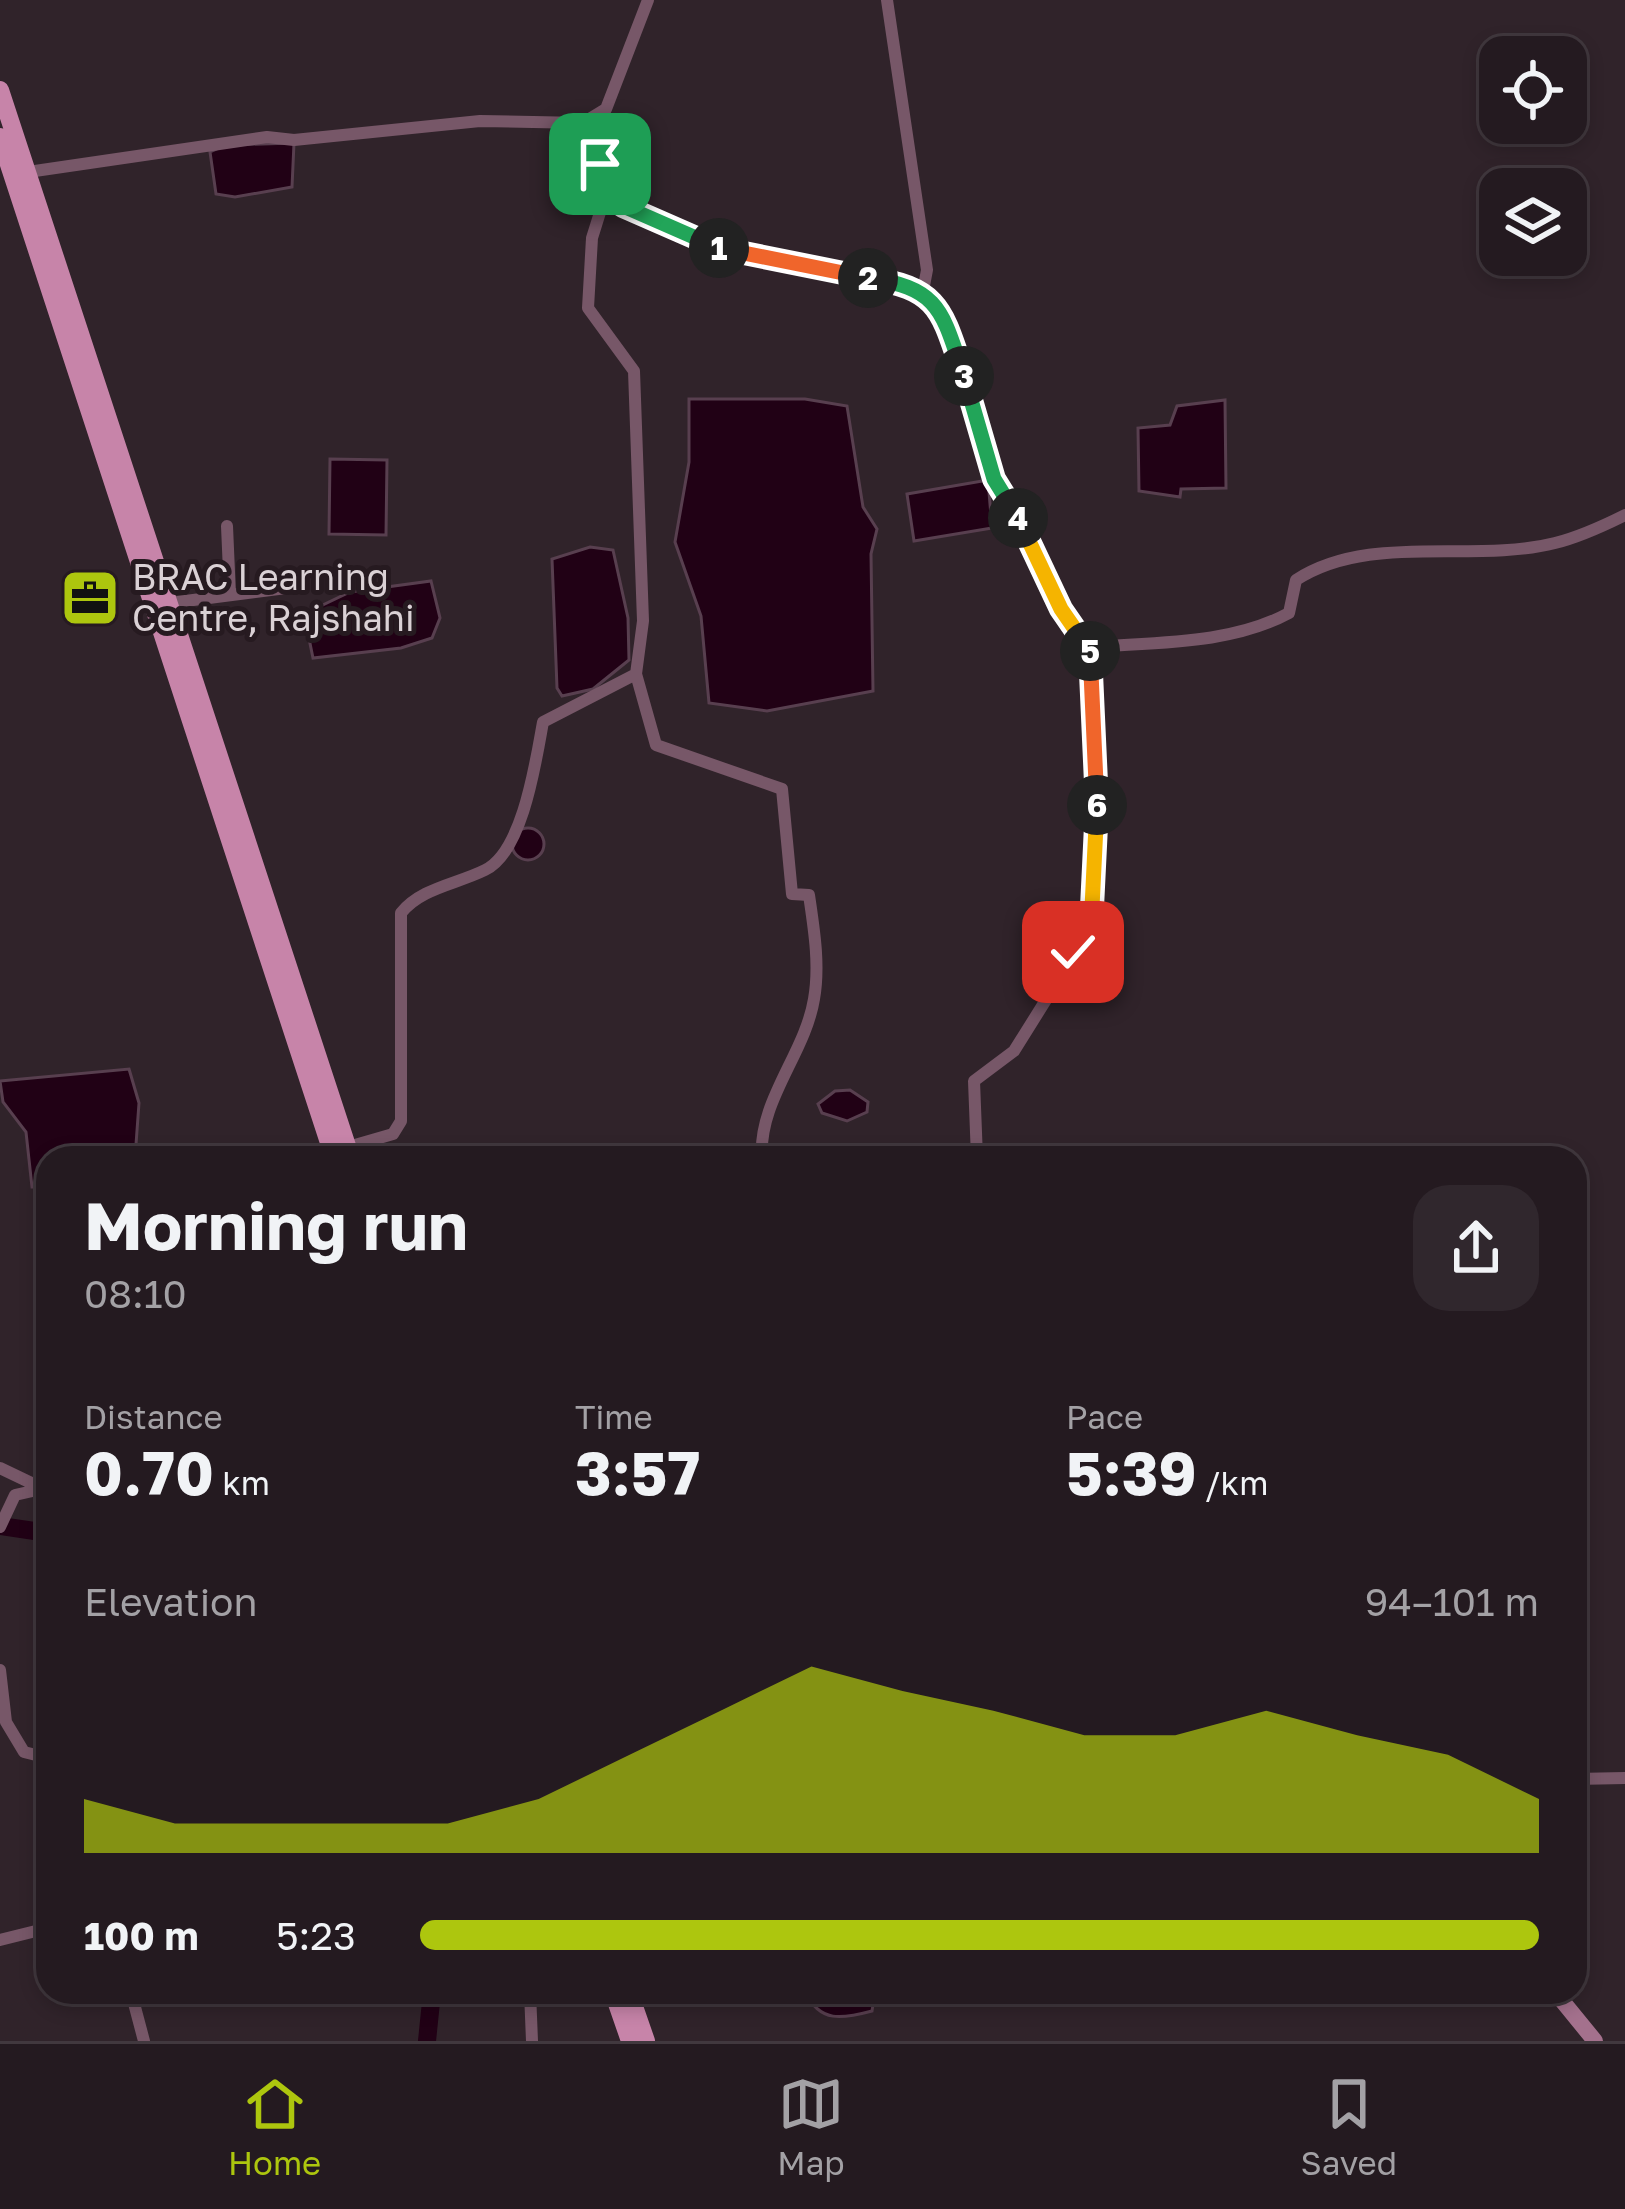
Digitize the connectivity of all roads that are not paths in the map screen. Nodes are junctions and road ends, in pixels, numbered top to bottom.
1 (647, 0) edge
2 (886, 0) edge
3 (0, 90) edge
4 (583, 122) junction
5 (0, 137) edge
6 (12, 167) edge
7 (608, 187) junction
8 (50, 262) junction
9 (923, 291) junction
10 (1625, 515) edge
11 (227, 526) dead end
12 (294, 587) dead end
13 (230, 595) junction
14 (170, 603) junction
15 (1090, 647) junction
16 (636, 674) junction
17 (341, 1146) edge
18 (341, 1146) edge
19 (363, 1146) edge
20 (761, 1146) edge
21 (976, 1146) edge
22 (0, 1468) edge
23 (36, 1487) edge
24 (36, 1491) edge
25 (1, 1523) edge
26 (0, 1670) edge
27 (36, 1756) edge
28 (1625, 1778) edge
29 (1587, 1779) edge
30 (36, 1931) edge
31 (0, 1940) edge
32 (134, 2004) edge
33 (530, 2004) edge
34 (618, 2004) edge
35 (633, 2004) edge
36 (1565, 2004) edge
37 (143, 2041) edge
38 (532, 2041) edge
39 (630, 2041) edge
40 (646, 2041) edge
41 (1595, 2041) edge

1 - 4 street
2 - 9 street
3 - 6 main road
4 - 6 street
4 - 7 street
5 - 6 main road
6 - 8 main road
7 - 9 street
7 - 16 street
8 - 14 main road
8 - 17 main road
9 - 15 street
10 - 15 street
11 - 13 street
12 - 13 street
13 - 14 street
14 - 18 main road
15 - 21 street
16 - 19 street
16 - 20 street
22 - 23 street
24 - 25 street
26 - 27 street
28 - 29 street
30 - 31 street
32 - 37 street
33 - 38 street
34 - 39 main road
35 - 40 main road
36 - 41 main road

